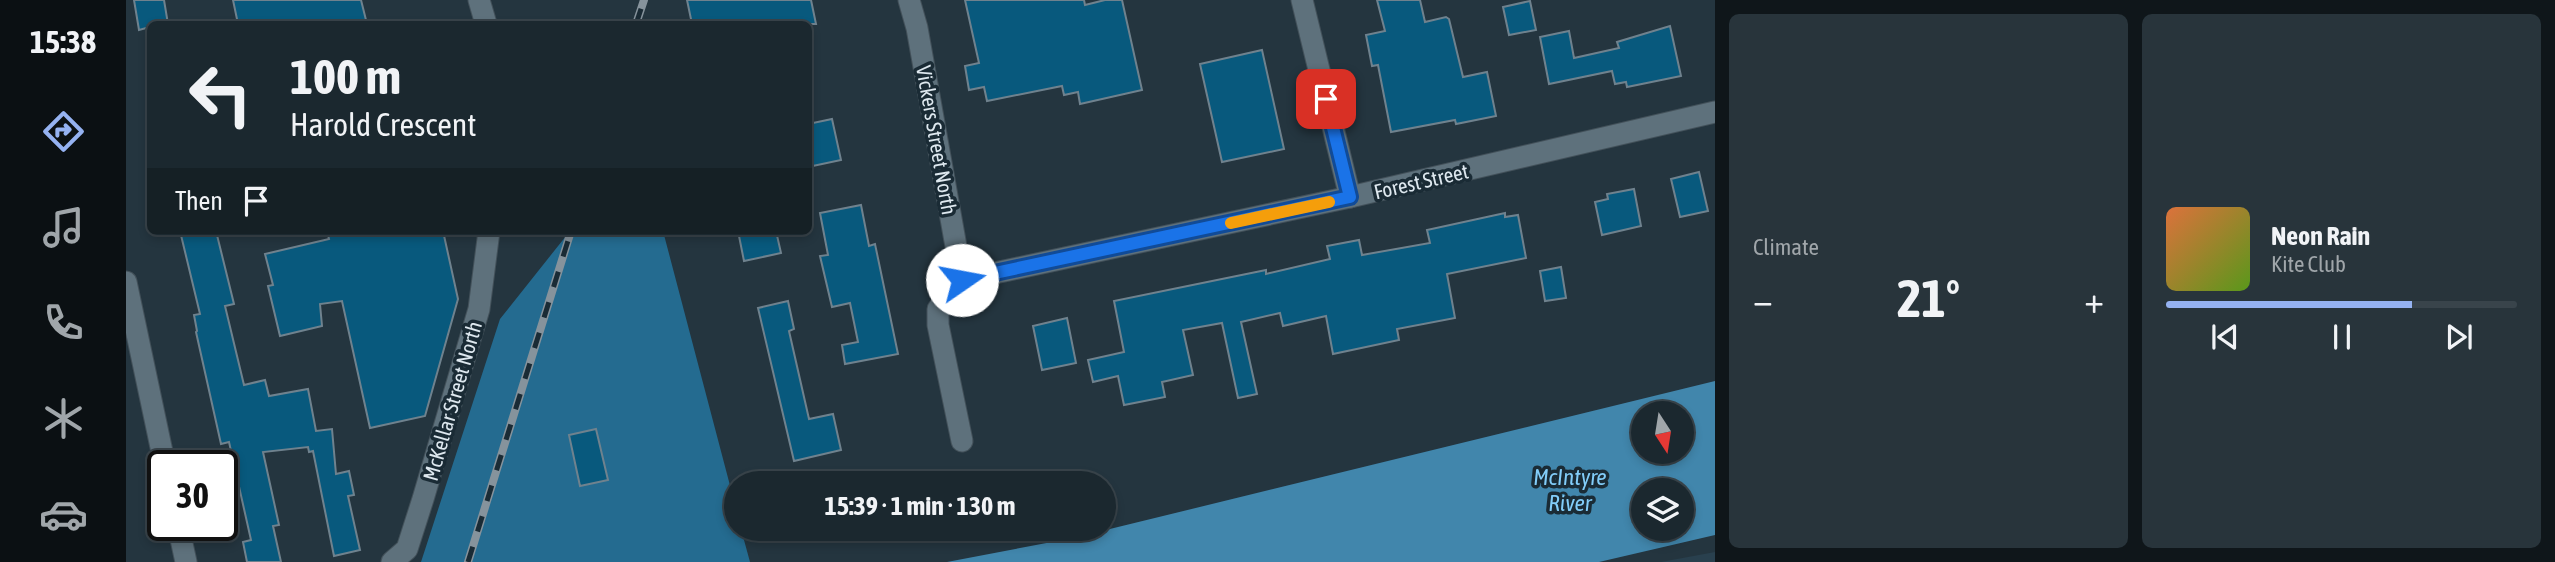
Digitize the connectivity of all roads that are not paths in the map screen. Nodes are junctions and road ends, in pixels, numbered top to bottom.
1 (479, 0) edge
2 (909, 0) edge
3 (1302, 0) edge
4 (485, 21) edge
5 (1715, 112) edge
6 (1350, 197) junction
7 (488, 235) edge
8 (962, 280) junction
9 (126, 282) edge
10 (962, 440) dead end
11 (162, 450) edge
12 (181, 541) edge
13 (186, 562) edge
14 (392, 562) edge

1 - 4 street
2 - 8 street, Vickers Street North
3 - 6 street
5 - 6 street, Forest Street
6 - 8 street, Forest Street
7 - 14 street, McKellar Street North
8 - 10 street
9 - 11 street
12 - 13 street

